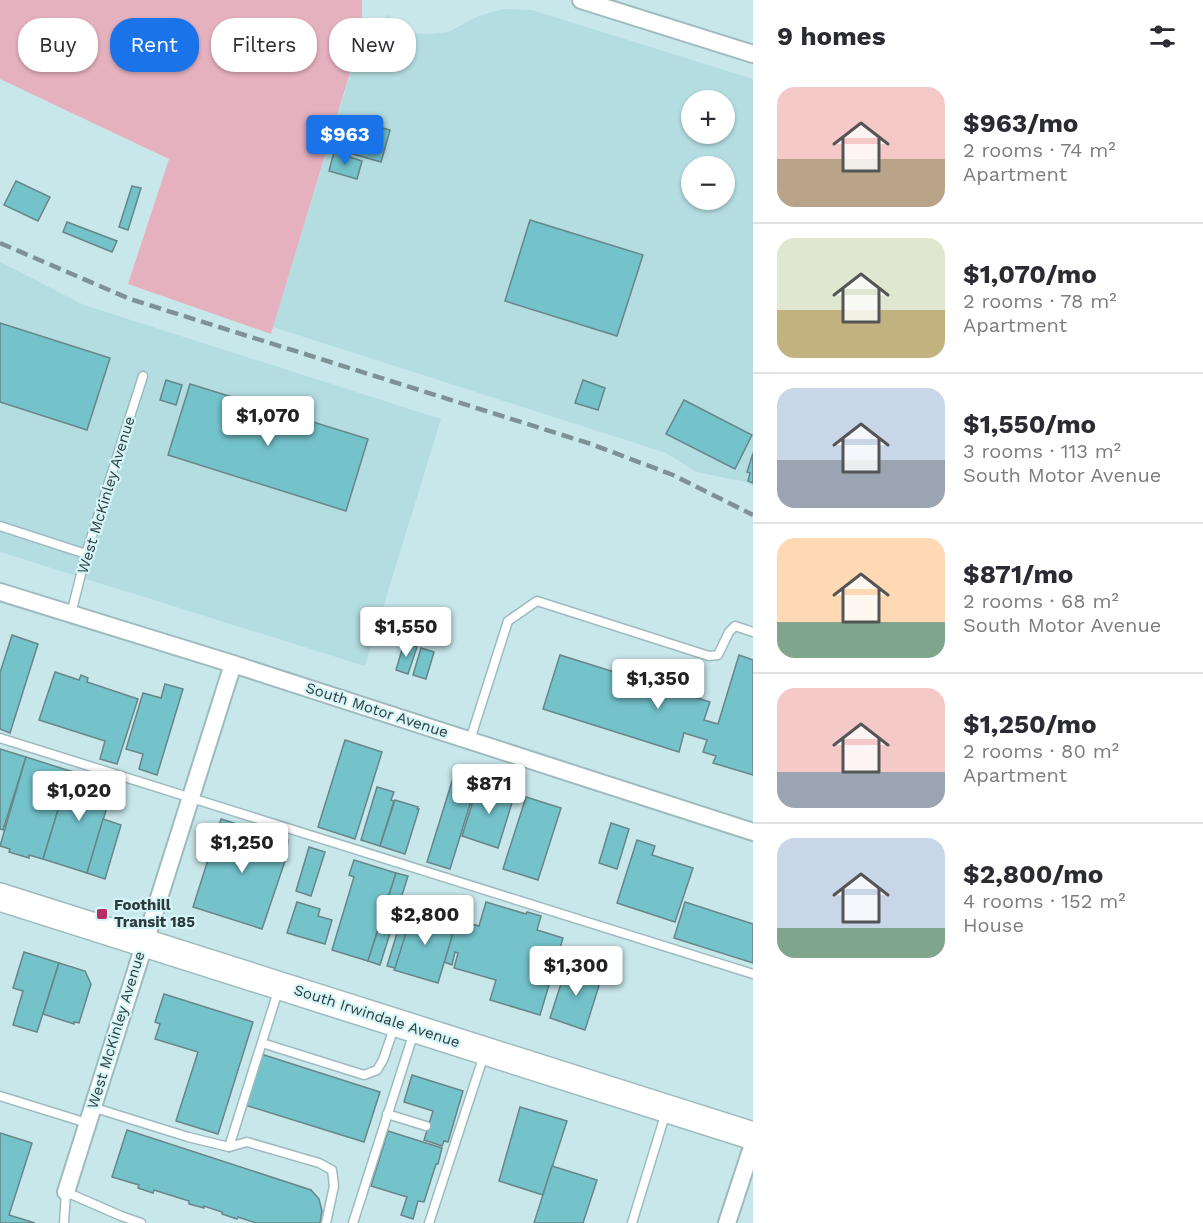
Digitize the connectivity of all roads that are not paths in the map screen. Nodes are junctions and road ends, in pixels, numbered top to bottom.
1 (581, 0) edge
2 (753, 54) edge
3 (143, 376) dead end
4 (0, 526) edge
5 (86, 554) junction
6 (0, 592) edge
7 (71, 614) junction
8 (753, 632) edge
9 (233, 664) junction
10 (0, 738) edge
11 (470, 740) junction
12 (190, 798) junction
13 (753, 832) edge
14 (0, 897) edge
15 (144, 942) junction
16 (753, 974) edge
17 (280, 985) junction
18 (406, 1025) junction
19 (262, 1043) junction
20 (486, 1051) junction
21 (0, 1096) edge
22 (667, 1109) junction
23 (387, 1114) junction
24 (89, 1115) junction
25 (426, 1126) dead end
26 (753, 1136) edge
27 (753, 1144) edge
28 (229, 1147) junction
29 (66, 1192) junction
30 (64, 1223) edge
31 (141, 1223) edge
32 (326, 1223) edge
33 (352, 1223) edge
34 (429, 1223) edge
35 (632, 1223) edge
36 (727, 1223) edge

1 - 2 street
3 - 5 lane, West McKinley Avenue
4 - 5 lane
5 - 7 lane, West McKinley Avenue
6 - 7 street, South Motor Avenue
7 - 9 street, South Motor Avenue
8 - 11 lane
9 - 11 street, South Motor Avenue
9 - 12 street, West McKinley Avenue
10 - 12 lane
11 - 13 street, South Motor Avenue
12 - 15 street, West McKinley Avenue
12 - 16 lane
14 - 15 main road, South Irwindale Avenue
15 - 17 main road, South Irwindale Avenue
15 - 24 street, West McKinley Avenue
17 - 18 main road, South Irwindale Avenue
17 - 19 lane
18 - 19 lane
18 - 20 main road, South Irwindale Avenue
18 - 23 lane
19 - 28 lane
20 - 22 main road, South Irwindale Avenue
20 - 34 lane
21 - 24 lane
22 - 26 main road, South Irwindale Avenue
22 - 35 lane
23 - 25 lane
23 - 33 lane
24 - 28 lane
24 - 29 street, West McKinley Avenue
27 - 36 street
28 - 32 lane
29 - 30 lane
29 - 31 lane

